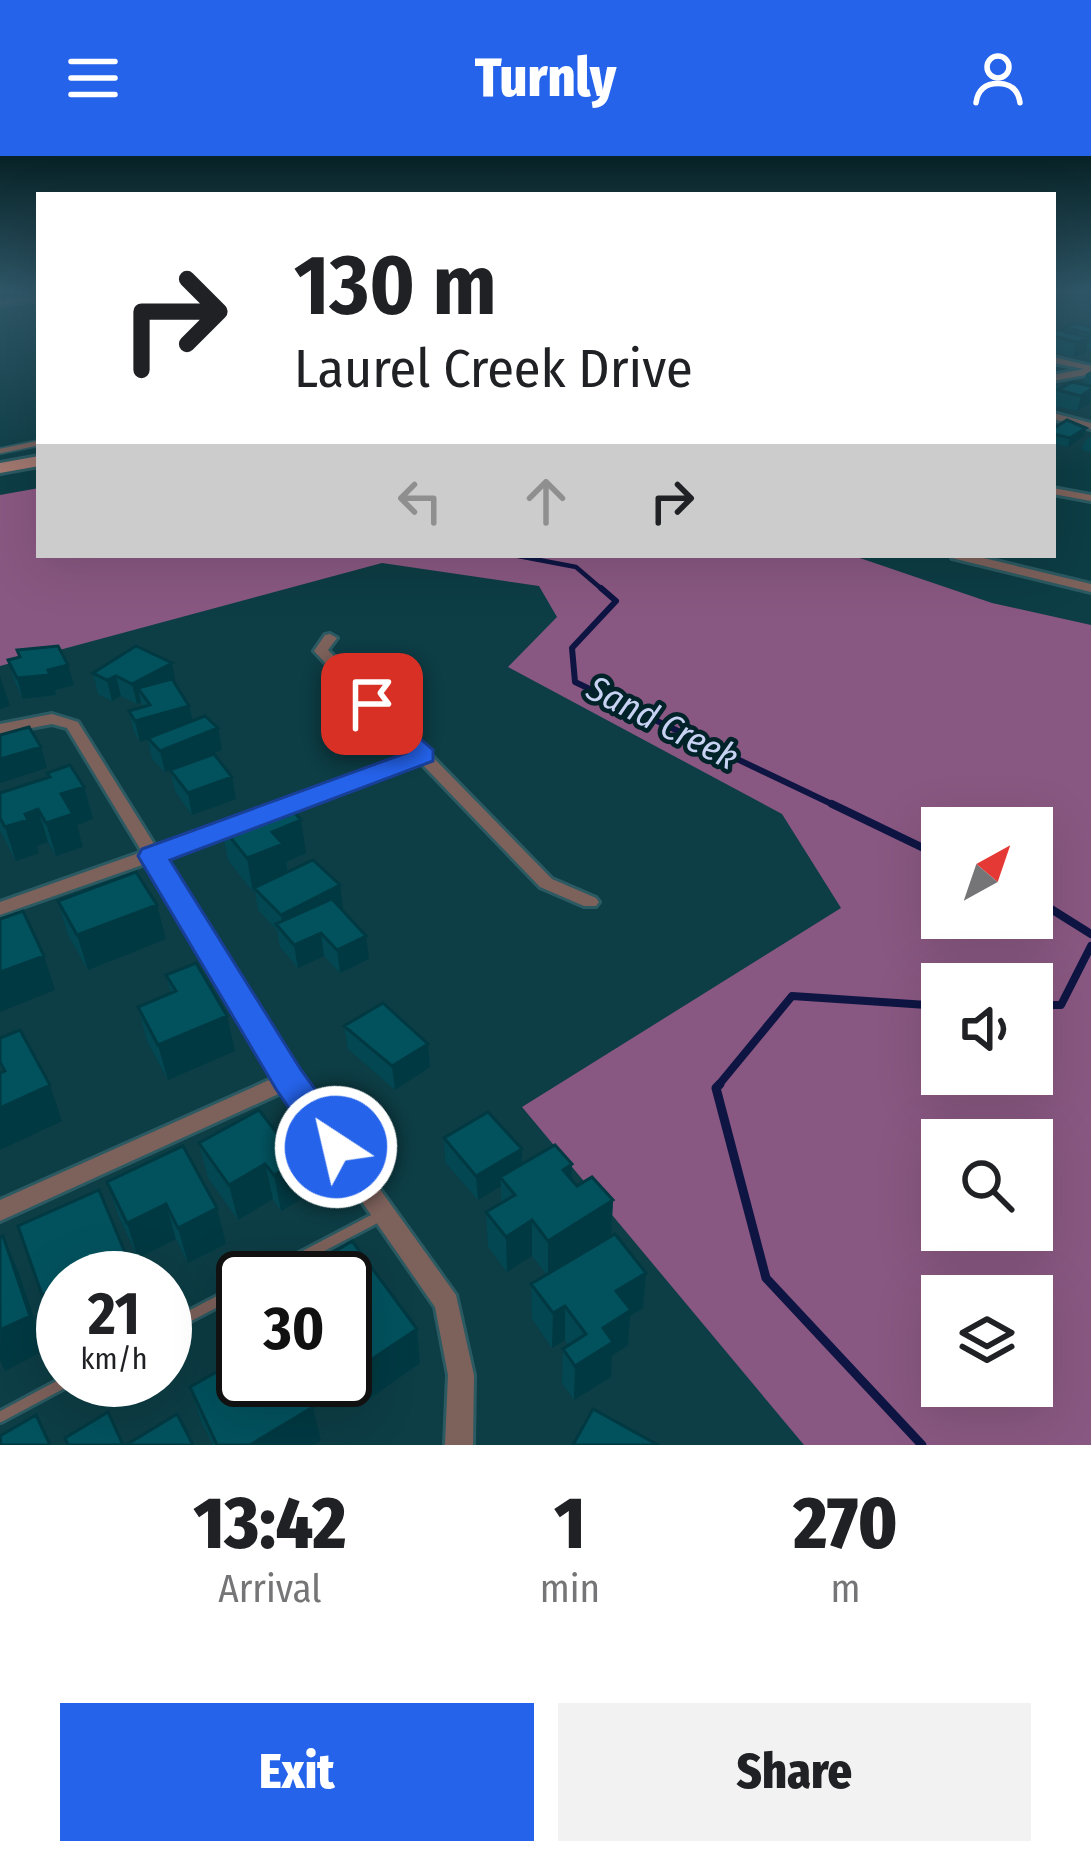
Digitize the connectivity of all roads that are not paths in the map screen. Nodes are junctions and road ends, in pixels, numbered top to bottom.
1 (1056, 361) edge
2 (1091, 369) edge
3 (1056, 377) edge
4 (1056, 417) edge
5 (1091, 426) edge
6 (36, 444) edge
7 (0, 451) edge
8 (36, 462) edge
9 (0, 468) edge
10 (1056, 492) edge
11 (1091, 498) edge
12 (968, 558) edge
13 (1091, 589) edge
14 (330, 638) dead end
15 (0, 729) edge
16 (423, 756) junction
17 (153, 856) junction
18 (590, 902) dead end
19 (0, 909) edge
20 (289, 1080) junction
21 (0, 1211) edge
22 (384, 1214) junction
23 (313, 1251) edge
24 (36, 1398) edge
25 (0, 1417) edge
26 (459, 1445) edge

1 - 2 street
2 - 3 street
4 - 5 street
6 - 7 lane
8 - 9 main road
10 - 11 street
12 - 13 street
14 - 16 street
15 - 17 street
16 - 17 street
16 - 18 street
17 - 19 street
17 - 20 street
20 - 21 street
20 - 22 street
22 - 23 lane
22 - 26 street
24 - 25 lane

